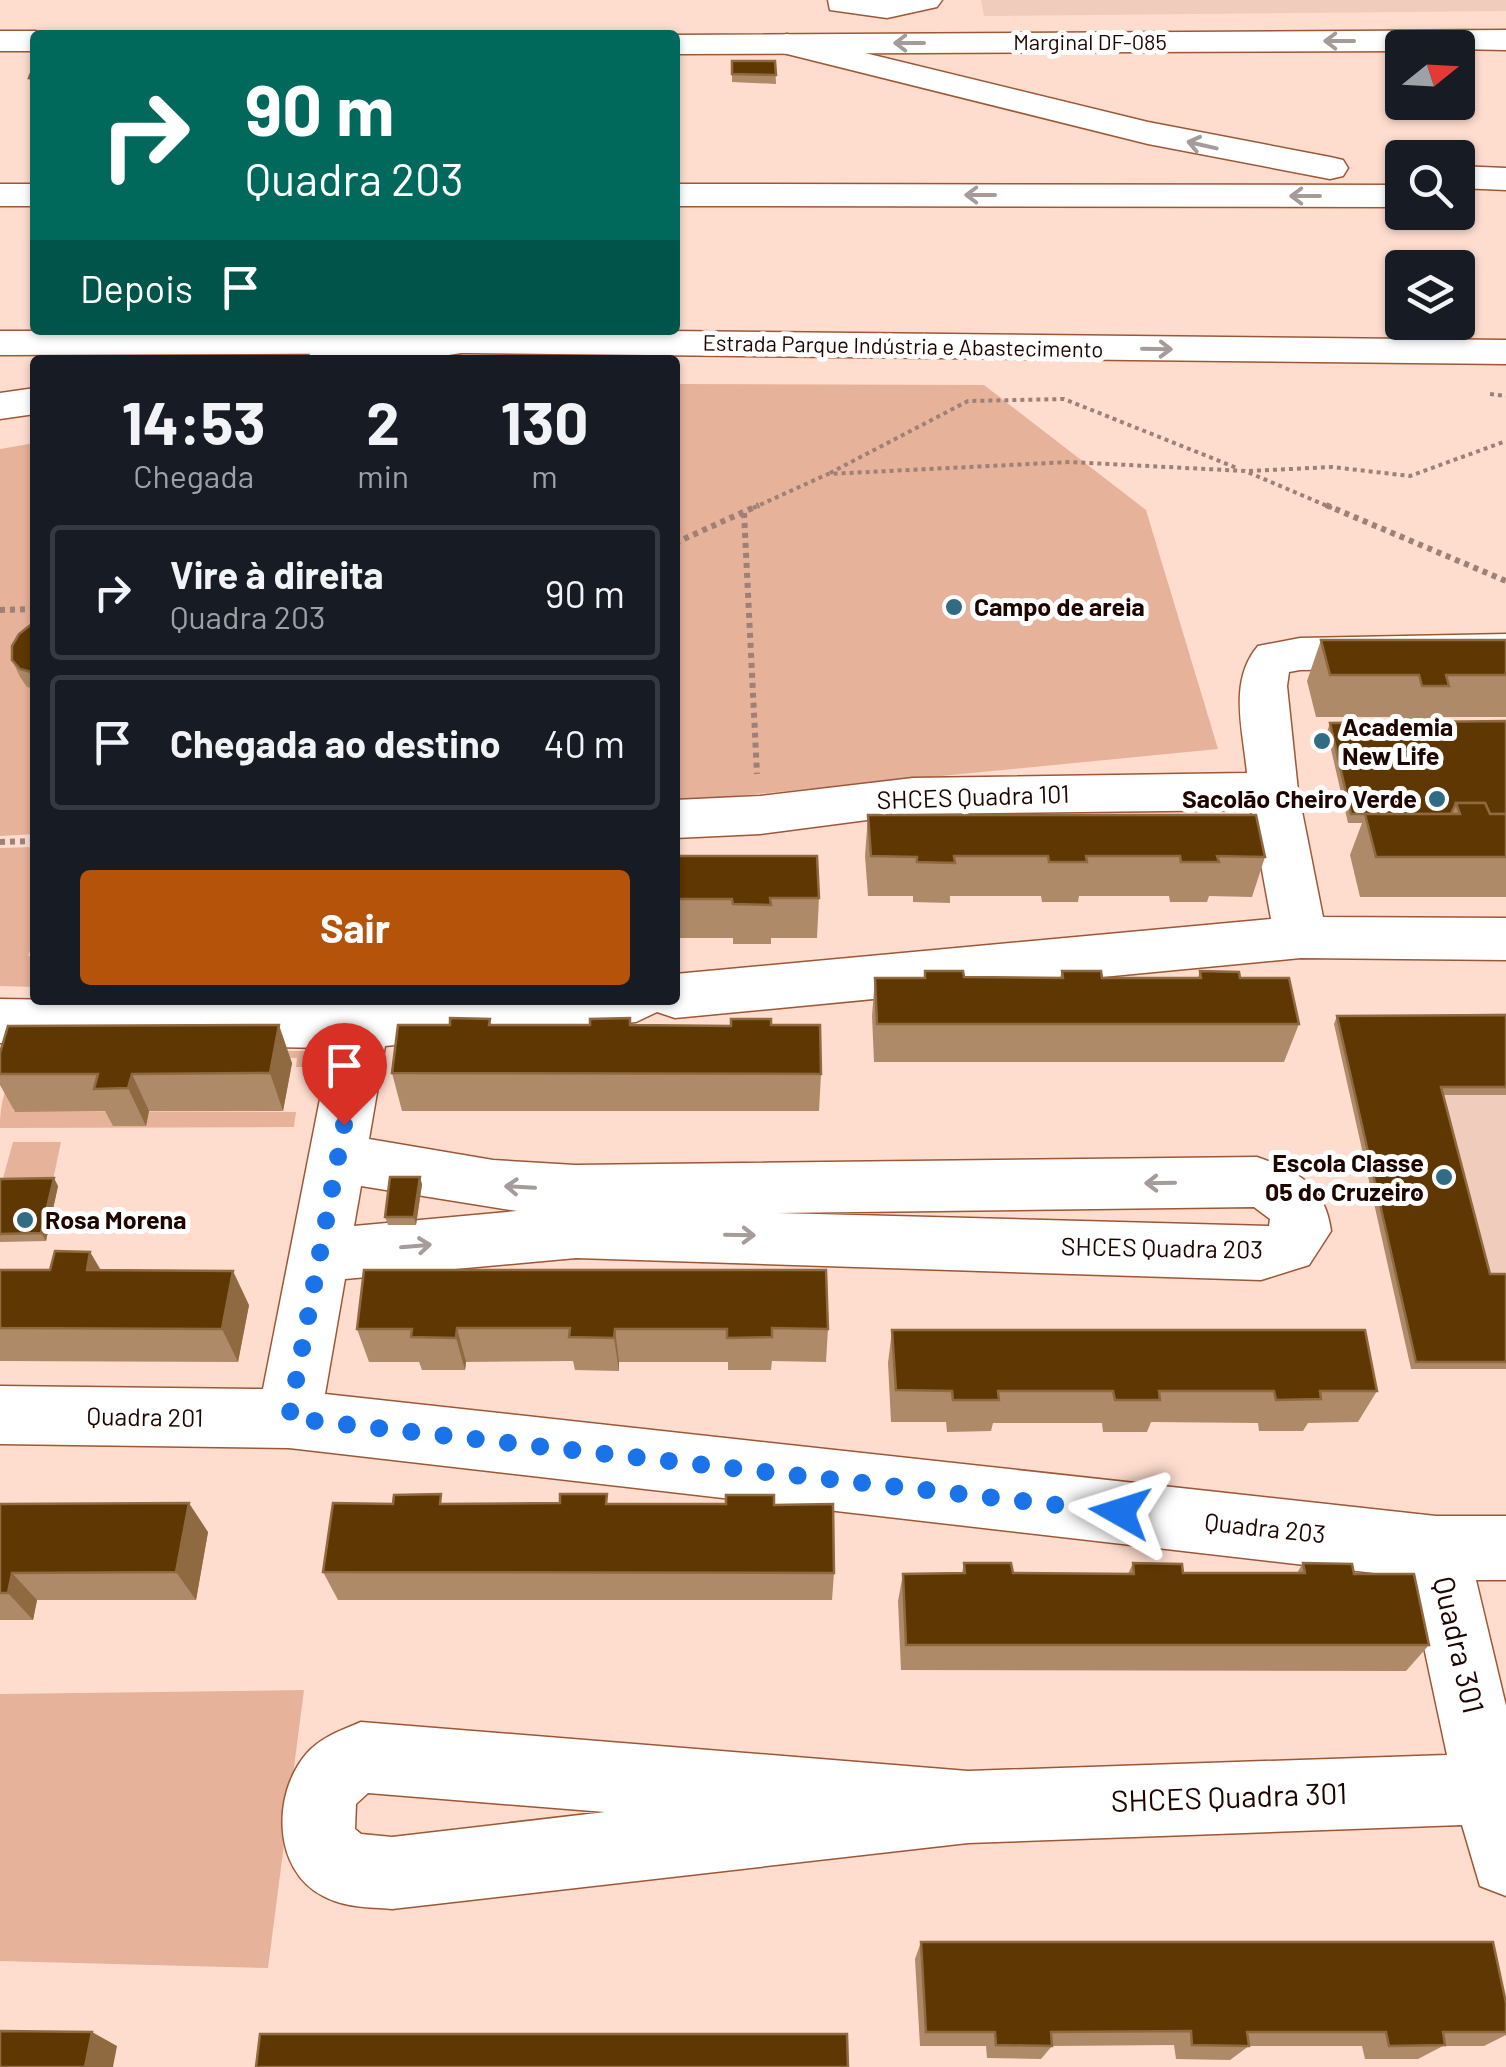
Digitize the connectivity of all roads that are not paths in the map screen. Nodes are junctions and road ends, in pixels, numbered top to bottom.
1 (926, 0) edge
2 (842, 2) edge
3 (1505, 39) edge
4 (964, 43) junction
5 (680, 44) edge
6 (787, 44) junction
7 (827, 44) junction
8 (1385, 173) edge
9 (1475, 178) edge
10 (1506, 180) edge
11 (680, 194) edge
12 (0, 195) edge
13 (30, 195) edge
14 (1385, 196) edge
15 (1475, 196) edge
16 (1506, 196) edge
17 (465, 341) junction
18 (0, 343) edge
19 (1412, 352) junction
20 (1506, 352) edge
21 (363, 355) edge
22 (1506, 365) edge
23 (30, 402) edge
24 (0, 406) edge
25 (1506, 650) edge
26 (1273, 790) junction
27 (680, 819) edge
28 (1302, 938) junction
29 (1506, 939) edge
30 (680, 996) edge
31 (531, 1005) edge
32 (364, 1013) edge
33 (0, 1021) edge
34 (338, 1158) junction
35 (575, 1211) junction
36 (319, 1254) junction
37 (0, 1415) edge
38 (289, 1418) junction
39 (1436, 1548) junction
40 (1506, 1548) edge
41 (1490, 1789) junction
42 (968, 1807) junction
43 (1506, 1860) edge

1 - 2 main road
1 - 4 main road
2 - 7 main road
3 -> 4 main road, Marginal DF-085
4 -> 7 main road, Marginal DF-085
5 - 6 main road, Marginal DF-085
6 - 7 main road, Marginal DF-085
8 -> 6 main road
9 - 10 main road
14 -> 11 main road
12 - 13 main road
15 - 16 main road
17 - 18 main road, Estrada Parque Indústria e Abastecimento
17 -> 19 main road, Estrada Parque Indústria e Abastecimento
17 - 21 main road
19 - 20 main road, Estrada Parque Indústria e Abastecimento
19 - 22 main road
23 - 24 main road
25 - 26 main road
26 - 27 main road, SHCES Quadra 101
26 - 28 main road
28 - 29 main road
28 - 30 main road
31 - 32 main road
32 - 33 main road
32 - 34 main road
35 -> 34 main road, SHCES Quadra 203
34 - 36 main road
35 -> 35 main road, SHCES Quadra 203
36 -> 35 main road, SHCES Quadra 203
36 - 38 main road
37 - 38 main road, Quadra 201
38 - 39 main road, Quadra 203
39 - 40 main road, Quadra 203
39 - 41 main road, Quadra 301
41 - 42 main road, SHCES Quadra 301
41 - 43 main road, Quadra 301
42 - 42 main road

